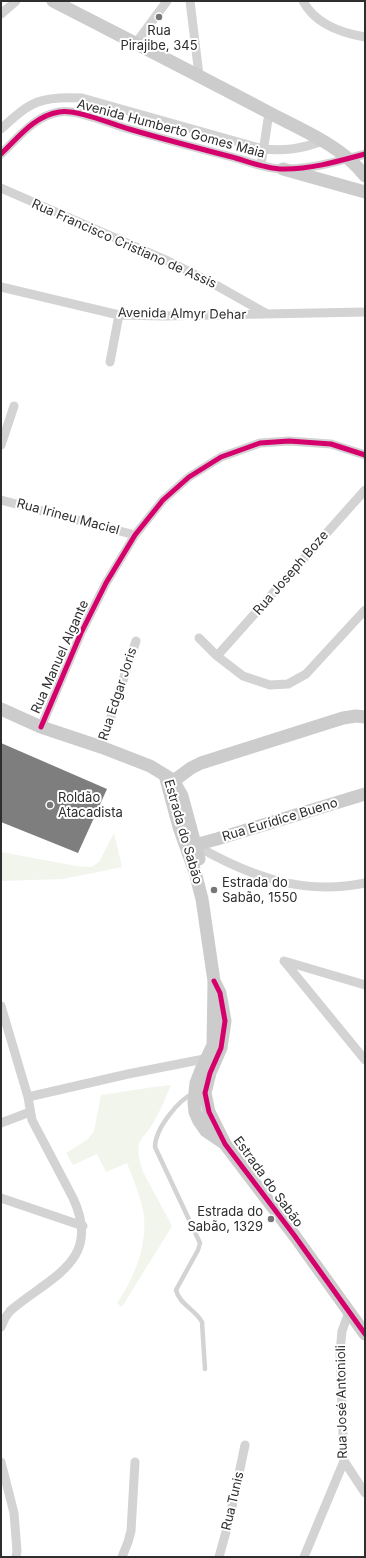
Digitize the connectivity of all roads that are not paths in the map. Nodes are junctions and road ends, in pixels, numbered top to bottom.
1 (16, 1) edge
2 (53, 1) edge
3 (167, 1) edge
4 (190, 1) edge
5 (303, 1) edge
6 (1, 14) edge
7 (365, 37) edge
8 (136, 44) junction
9 (199, 75) junction
10 (269, 113) junction
11 (1, 129) edge
12 (322, 141) junction
13 (264, 149) junction
14 (1, 154) edge
15 (365, 154) edge
16 (350, 158) junction
17 (261, 165) junction
18 (283, 169) junction
19 (365, 176) edge
20 (1, 188) edge
21 (365, 192) edge
22 (1, 287) edge
23 (365, 312) edge
24 (268, 314) junction
25 (119, 315) junction
26 (110, 362) dead end
27 (14, 406) dead end
28 (1, 445) edge
29 (365, 455) edge
30 (365, 490) edge
31 (1, 500) edge
32 (135, 535) junction
33 (365, 610) edge
34 (199, 638) dead end
35 (136, 641) dead end
36 (217, 656) junction
37 (1, 709) edge
38 (365, 717) edge
39 (41, 727) junction
40 (101, 747) junction
41 (169, 780) junction
42 (365, 794) edge
43 (180, 827) junction
44 (195, 845) junction
45 (365, 883) edge
46 (202, 899) junction
47 (214, 981) junction
48 (365, 985) edge
49 (1, 1006) edge
50 (3, 1020) edge
51 (219, 1053) junction
52 (205, 1060) junction
53 (365, 1060) edge
54 (195, 1092) junction
55 (28, 1097) junction
56 (30, 1112) junction
57 (1, 1123) edge
58 (225, 1144) junction
59 (1, 1198) edge
60 (83, 1226) junction
61 (349, 1312) junction
62 (1, 1327) edge
63 (365, 1334) edge
64 (205, 1369) dead end
65 (245, 1445) dead end
66 (344, 1461) junction
67 (1, 1462) edge
68 (135, 1462) dead end
69 (365, 1493) edge
70 (16, 1557) edge
71 (122, 1557) edge
72 (219, 1557) edge
73 (304, 1557) edge

1 - 6 street
2 - 8 street
3 - 8 street
4 - 9 street
5 - 7 street
8 - 9 street
9 - 10 street
10 - 12 street
10 - 13 street, Avenida Humberto Gomes Maia
11 - 13 street, Avenida Humberto Gomes Maia
12 - 13 street, Avenida Humberto Gomes Maia
12 - 16 street
13 - 17 street, Avenida Humberto Gomes Maia
14 - 17 street, Avenida Humberto Gomes Maia
15 - 16 street, Avenida Humberto Gomes Maia
16 - 18 street, Avenida Humberto Gomes Maia
16 - 19 street
17 - 18 street, Avenida Humberto Gomes Maia
18 - 21 street
20 - 24 street, Rua Francisco Cristiano de Assis
22 - 25 street, Avenida Almyr Dehar
23 - 24 street, Avenida Almyr Dehar
24 - 25 street, Avenida Almyr Dehar
25 - 26 street
27 - 28 street
29 - 32 street, Rua Manuel Algante
30 - 36 street, Rua Joseph Boze
31 - 32 street, Rua Irineu Maciel
32 - 39 street, Rua Manuel Algante
33 - 36 street
34 - 36 street
35 - 40 street, Rua Edgar Joris
37 - 39 street
38 - 41 street
39 - 40 street
40 - 41 street
41 - 43 street, Estrada do Sabão
41 - 44 street, Estrada do Sabão
42 - 44 street, Rua Eurídice Bueno
43 - 44 street
43 - 46 street, Estrada do Sabão
44 - 45 street
44 - 46 street, Estrada do Sabão
46 - 47 street, Estrada do Sabão
47 - 51 street, Estrada do Sabão
47 - 52 street, Estrada do Sabão
48 - 53 street
49 - 50 street
50 - 55 street
51 - 52 street
51 - 58 street, Estrada do Sabão
52 - 54 street, Estrada do Sabão
52 - 55 street
54 - 58 street, Estrada do Sabão
54 - 64 lane
55 - 56 street
56 - 57 street
56 - 60 street
58 - 61 street, Estrada do Sabão
59 - 60 street
60 - 62 street
61 - 63 street, Estrada do Sabão
61 - 66 street, Rua José Antonioli
65 - 72 street, Rua Tunis
66 - 69 street
66 - 73 street, Rua José Antonioli
67 - 70 street
68 - 71 street

